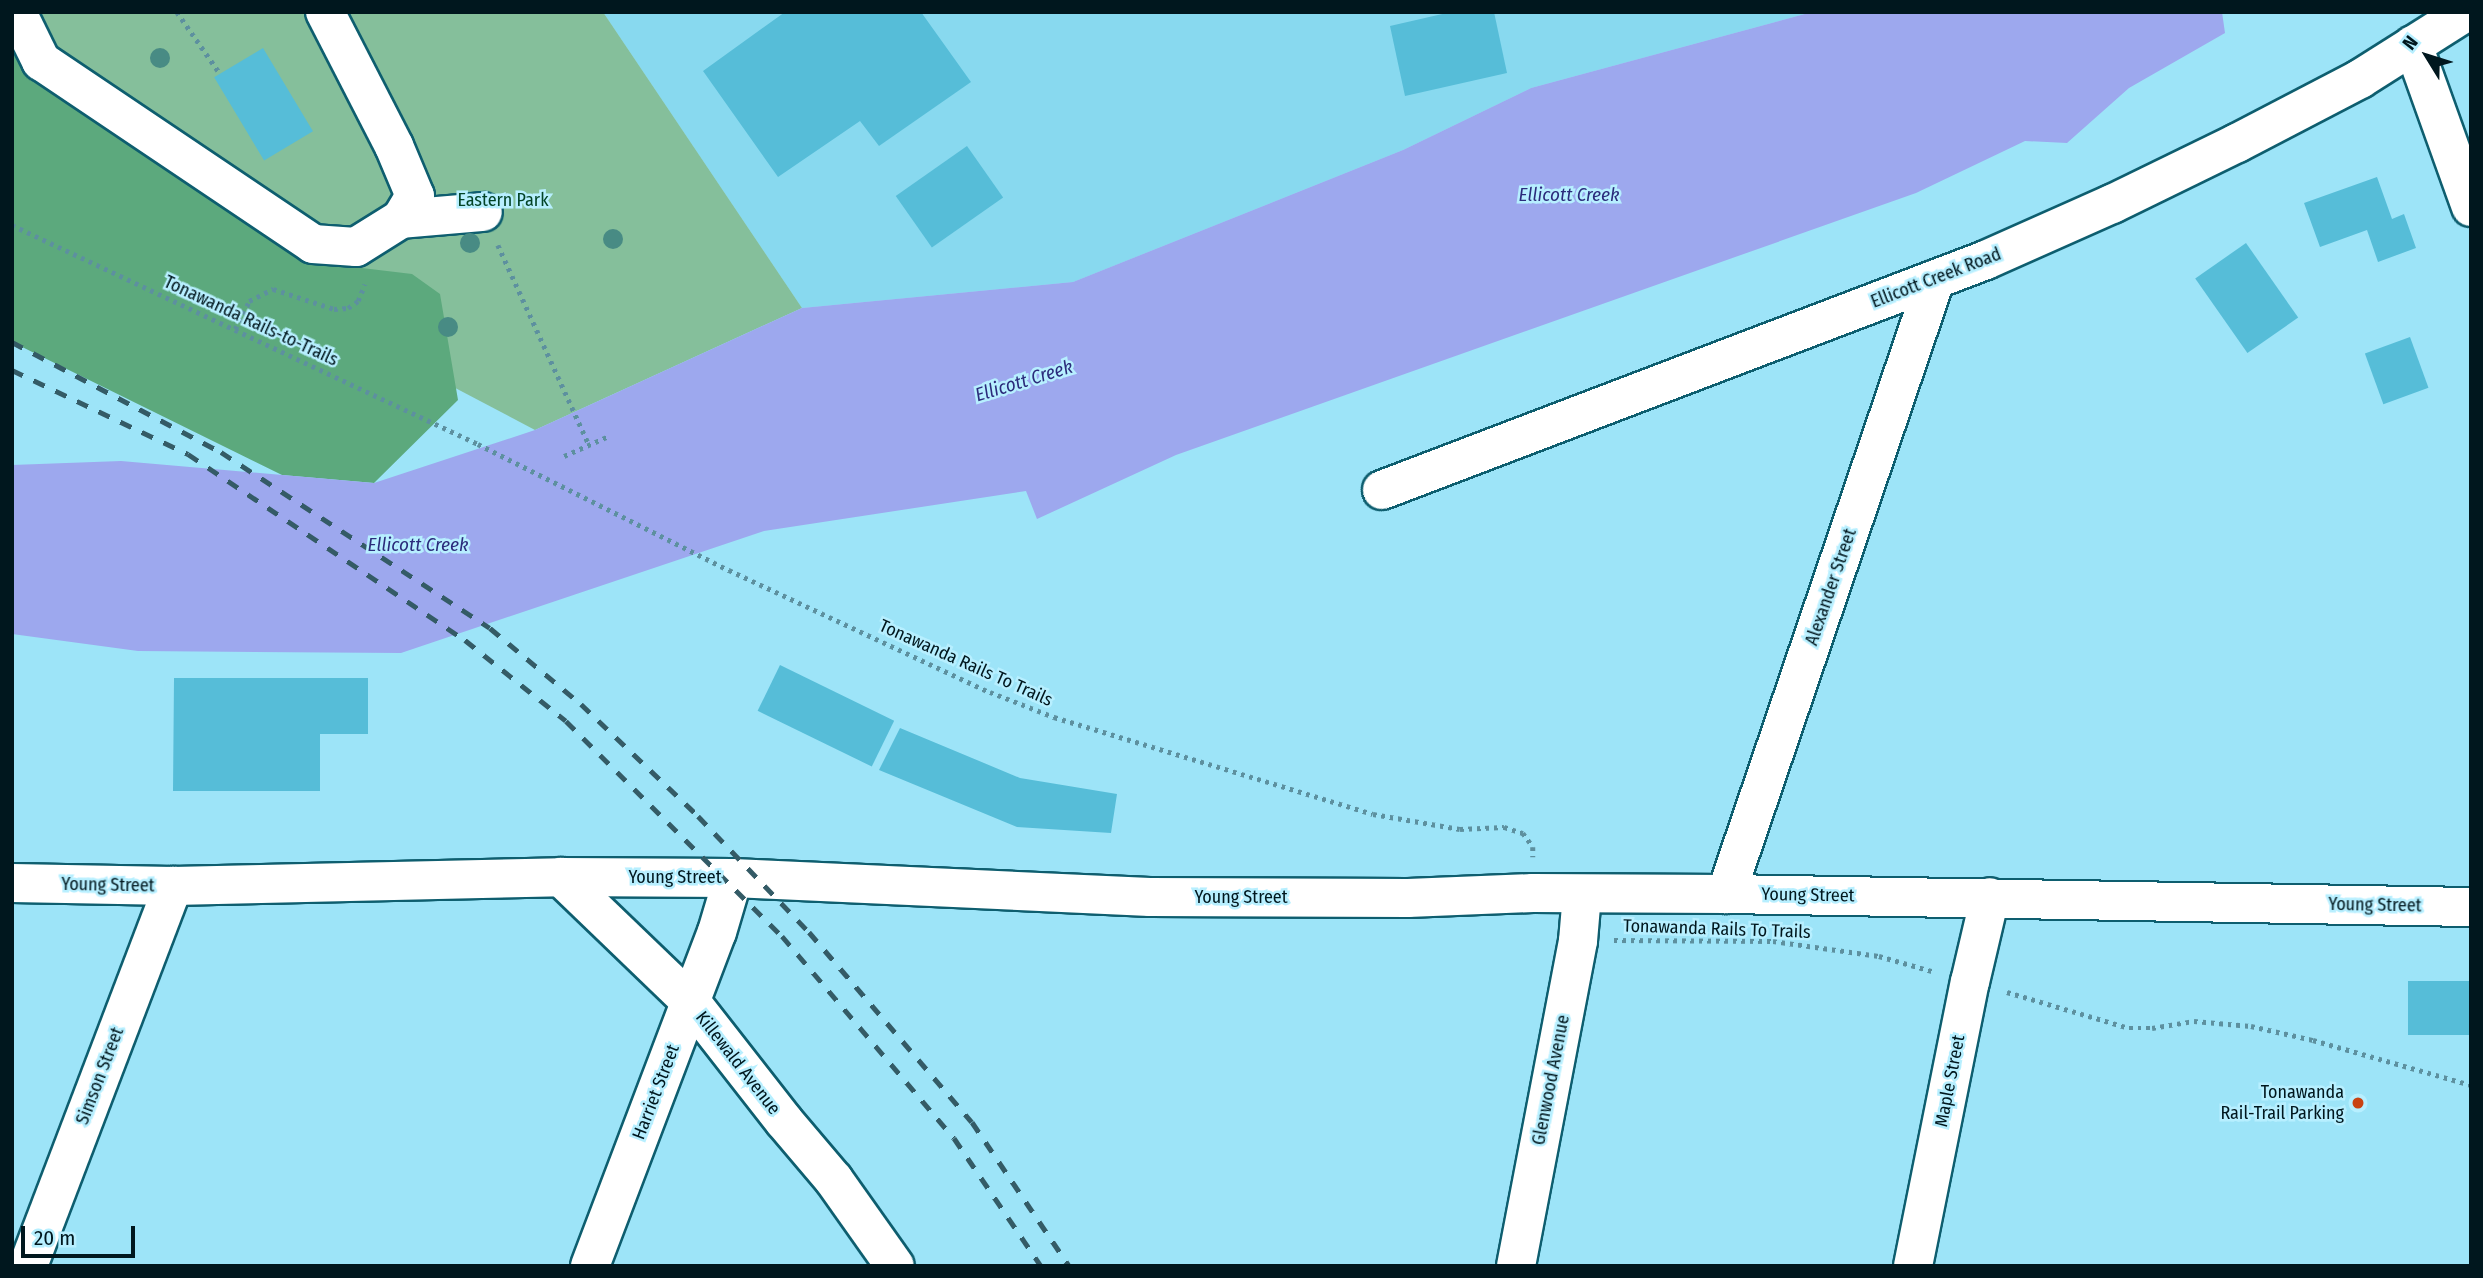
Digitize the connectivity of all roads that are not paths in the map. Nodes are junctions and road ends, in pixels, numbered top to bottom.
1 (17, 12) edge
2 (325, 12) edge
3 (2466, 12) edge
4 (2413, 45) junction
5 (2471, 207) edge
6 (483, 212) road end
7 (401, 219) junction
8 (1935, 280) junction
9 (1381, 491) dead end
10 (561, 877) junction
11 (733, 878) junction
12 (12, 884) edge
13 (173, 886) junction
14 (1582, 894) junction
15 (1726, 894) junction
16 (1990, 897) junction
17 (2471, 907) edge
18 (691, 1002) junction
19 (27, 1266) edge
20 (590, 1266) edge
21 (895, 1266) edge
22 (1516, 1266) edge
23 (1913, 1266) edge

1 - 7 street
2 - 7 street
3 - 4 street, Ellicott Creek Road
4 - 5 street
4 - 8 street, Ellicott Creek Road
6 - 7 street
8 - 9 street, Ellicott Creek Road
8 - 15 street, Alexander Street
10 - 11 street, Young Street
10 - 13 street, Young Street
10 - 18 street, Killewald Avenue
11 - 14 street, Young Street
11 - 18 street, Harriet Street
12 - 13 street, Young Street
13 - 19 street, Simson Street
14 - 15 street, Young Street
14 - 22 street, Glenwood Avenue
15 - 16 street, Young Street
16 - 17 street, Young Street
16 - 23 street, Maple Street
18 - 20 street, Harriet Street
18 - 21 street, Killewald Avenue

